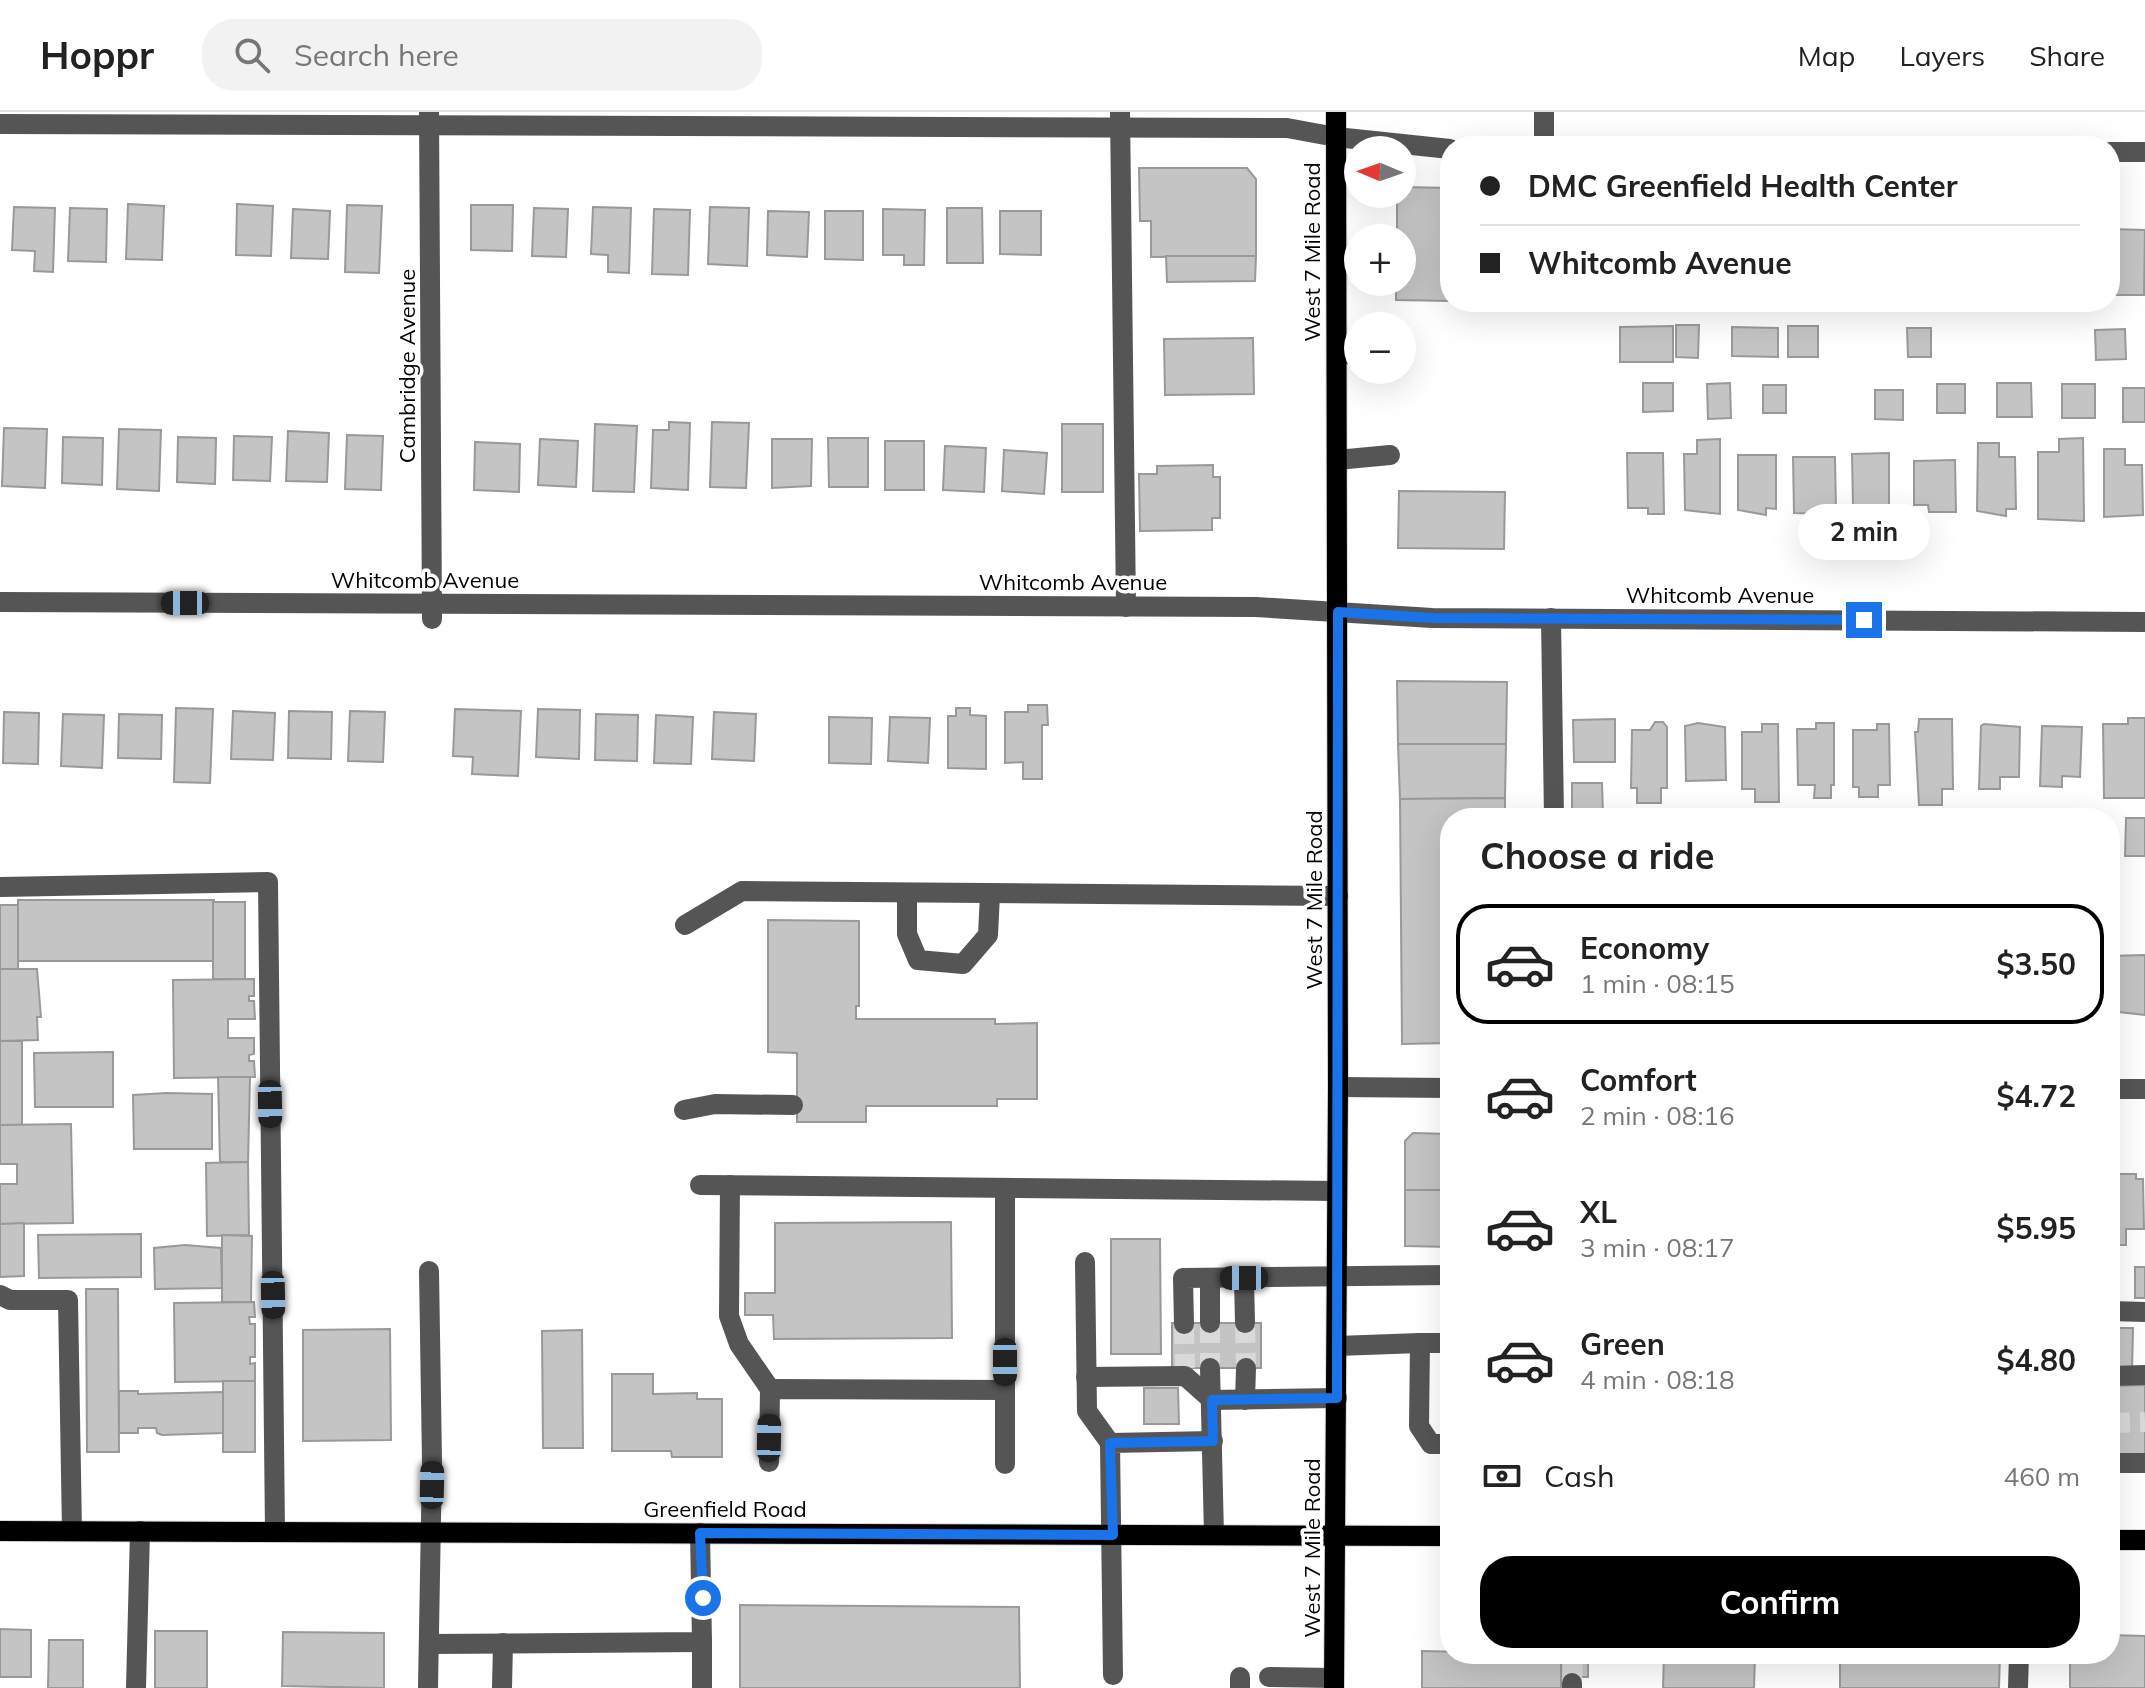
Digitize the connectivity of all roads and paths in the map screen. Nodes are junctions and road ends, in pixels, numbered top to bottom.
1 (1336, 112) edge
2 (1544, 112) edge
3 (429, 119) edge
4 (1120, 120) edge
5 (0, 124) edge
6 (1544, 136) edge
7 (1336, 137) junction
8 (1440, 148) edge
9 (2120, 152) edge
10 (2145, 152) edge
11 (1337, 353) junction
12 (1344, 354) edge
13 (1390, 455) dead end
14 (1337, 460) junction
15 (0, 602) edge
16 (1126, 607) junction
17 (432, 612) junction
18 (1338, 612) junction
19 (1551, 618) junction
20 (2145, 622) edge
21 (1554, 808) edge
22 (0, 887) edge
23 (907, 893) junction
24 (990, 894) junction
25 (1338, 896) junction
26 (685, 925) dead end
27 (1338, 1087) junction
28 (1440, 1088) edge
29 (2120, 1089) edge
30 (2145, 1089) edge
31 (793, 1105) dead end
32 (684, 1110) dead end
33 (700, 1185) dead end
34 (730, 1185) junction
35 (1005, 1188) junction
36 (1337, 1191) junction
37 (1085, 1262) dead end
38 (429, 1271) dead end
39 (1440, 1275) edge
40 (1337, 1277) junction
41 (1210, 1278) junction
42 (1244, 1278) junction
43 (0, 1295) edge
44 (2120, 1311) edge
45 (2145, 1312) edge
46 (1210, 1323) tunnel mouth
47 (1245, 1323) tunnel mouth
48 (1184, 1324) tunnel mouth
49 (1420, 1343) junction
50 (1440, 1343) edge
51 (1337, 1346) junction
52 (1210, 1368) tunnel mouth
53 (1246, 1368) tunnel mouth
54 (2145, 1375) edge
55 (2120, 1376) edge
56 (1086, 1377) junction
57 (770, 1389) junction
58 (1005, 1390) junction
59 (1337, 1398) junction
60 (1212, 1400) junction
61 (1245, 1400) junction
62 (1213, 1441) junction
63 (1110, 1443) junction
64 (1440, 1444) edge
65 (769, 1462) dead end
66 (2120, 1463) edge
67 (2145, 1463) edge
68 (1005, 1464) dead end
69 (0, 1531) edge
70 (72, 1531) junction
71 (140, 1531) junction
72 (275, 1531) junction
73 (431, 1532) junction
74 (700, 1533) junction
75 (1113, 1535) junction
76 (1214, 1535) junction
77 (1336, 1536) junction
78 (1440, 1536) edge
79 (2120, 1540) edge
80 (2145, 1540) edge
81 (702, 1642) junction
82 (503, 1643) junction
83 (429, 1644) junction
84 (2019, 1664) edge
85 (1113, 1675) dead end
86 (1269, 1677) dead end
87 (1334, 1683) edge
88 (136, 1688) edge
89 (428, 1688) edge
90 (502, 1688) edge
91 (702, 1688) edge
92 (2018, 1688) edge

1 - 7 main road, West 7 Mile Road
2 - 6 street
3 - 4 street
3 - 5 street
3 - 17 street, Cambridge Avenue
4 - 7 street
4 - 16 street
7 - 8 street
7 - 11 main road, West 7 Mile Road
9 - 10 street
11 - 12 street
11 - 14 main road, West 7 Mile Road
13 - 14 street
14 - 18 main road, West 7 Mile Road
15 - 17 street, Whitcomb Avenue
16 - 17 street, Whitcomb Avenue
16 - 18 street, Whitcomb Avenue
18 - 19 street, Whitcomb Avenue
18 - 25 main road, West 7 Mile Road
19 - 20 street, Whitcomb Avenue
19 - 21 street
22 - 72 street
23 - 24 street
23 - 24 street
23 - 26 street
24 - 25 street
25 - 27 main road, West 7 Mile Road
27 - 28 street
27 - 36 main road, West 7 Mile Road
29 - 30 street
31 - 32 street
33 - 34 street
34 - 35 street
34 - 57 street
35 - 36 street
35 - 58 street
36 - 40 main road, West 7 Mile Road
37 - 56 street
38 - 73 street
39 - 40 street
40 - 42 street
40 - 51 main road, West 7 Mile Road
41 - 42 street
41 - 46 street
41 - 48 street
42 - 47 street
43 - 70 street
44 - 45 street
49 - 50 street
49 - 51 street
49 - 64 street
51 - 59 main road, West 7 Mile Road
52 - 60 street
53 - 61 street
54 - 55 street
56 - 60 street
56 - 63 street
57 - 58 street
57 - 65 street
58 - 68 street
59 - 61 street
59 - 77 main road, West 7 Mile Road
60 - 61 street
60 - 62 street
62 - 63 street
62 - 76 street
63 - 75 street
66 - 67 street
69 - 70 main road, Greenfield Road
70 - 71 main road, Greenfield Road
71 - 72 main road, Greenfield Road
71 - 88 street
72 - 73 main road, Greenfield Road
73 - 74 main road, Greenfield Road
73 - 83 street
74 - 75 main road, Greenfield Road
74 - 81 street
75 - 76 main road, Greenfield Road
75 - 85 street
76 - 77 main road, Greenfield Road
77 - 78 main road, Greenfield Road
77 - 87 main road, West 7 Mile Road
79 - 80 main road
81 - 82 street
81 - 91 street
82 - 83 street
82 - 90 street
83 - 89 street
84 - 92 street
86 - 87 street

